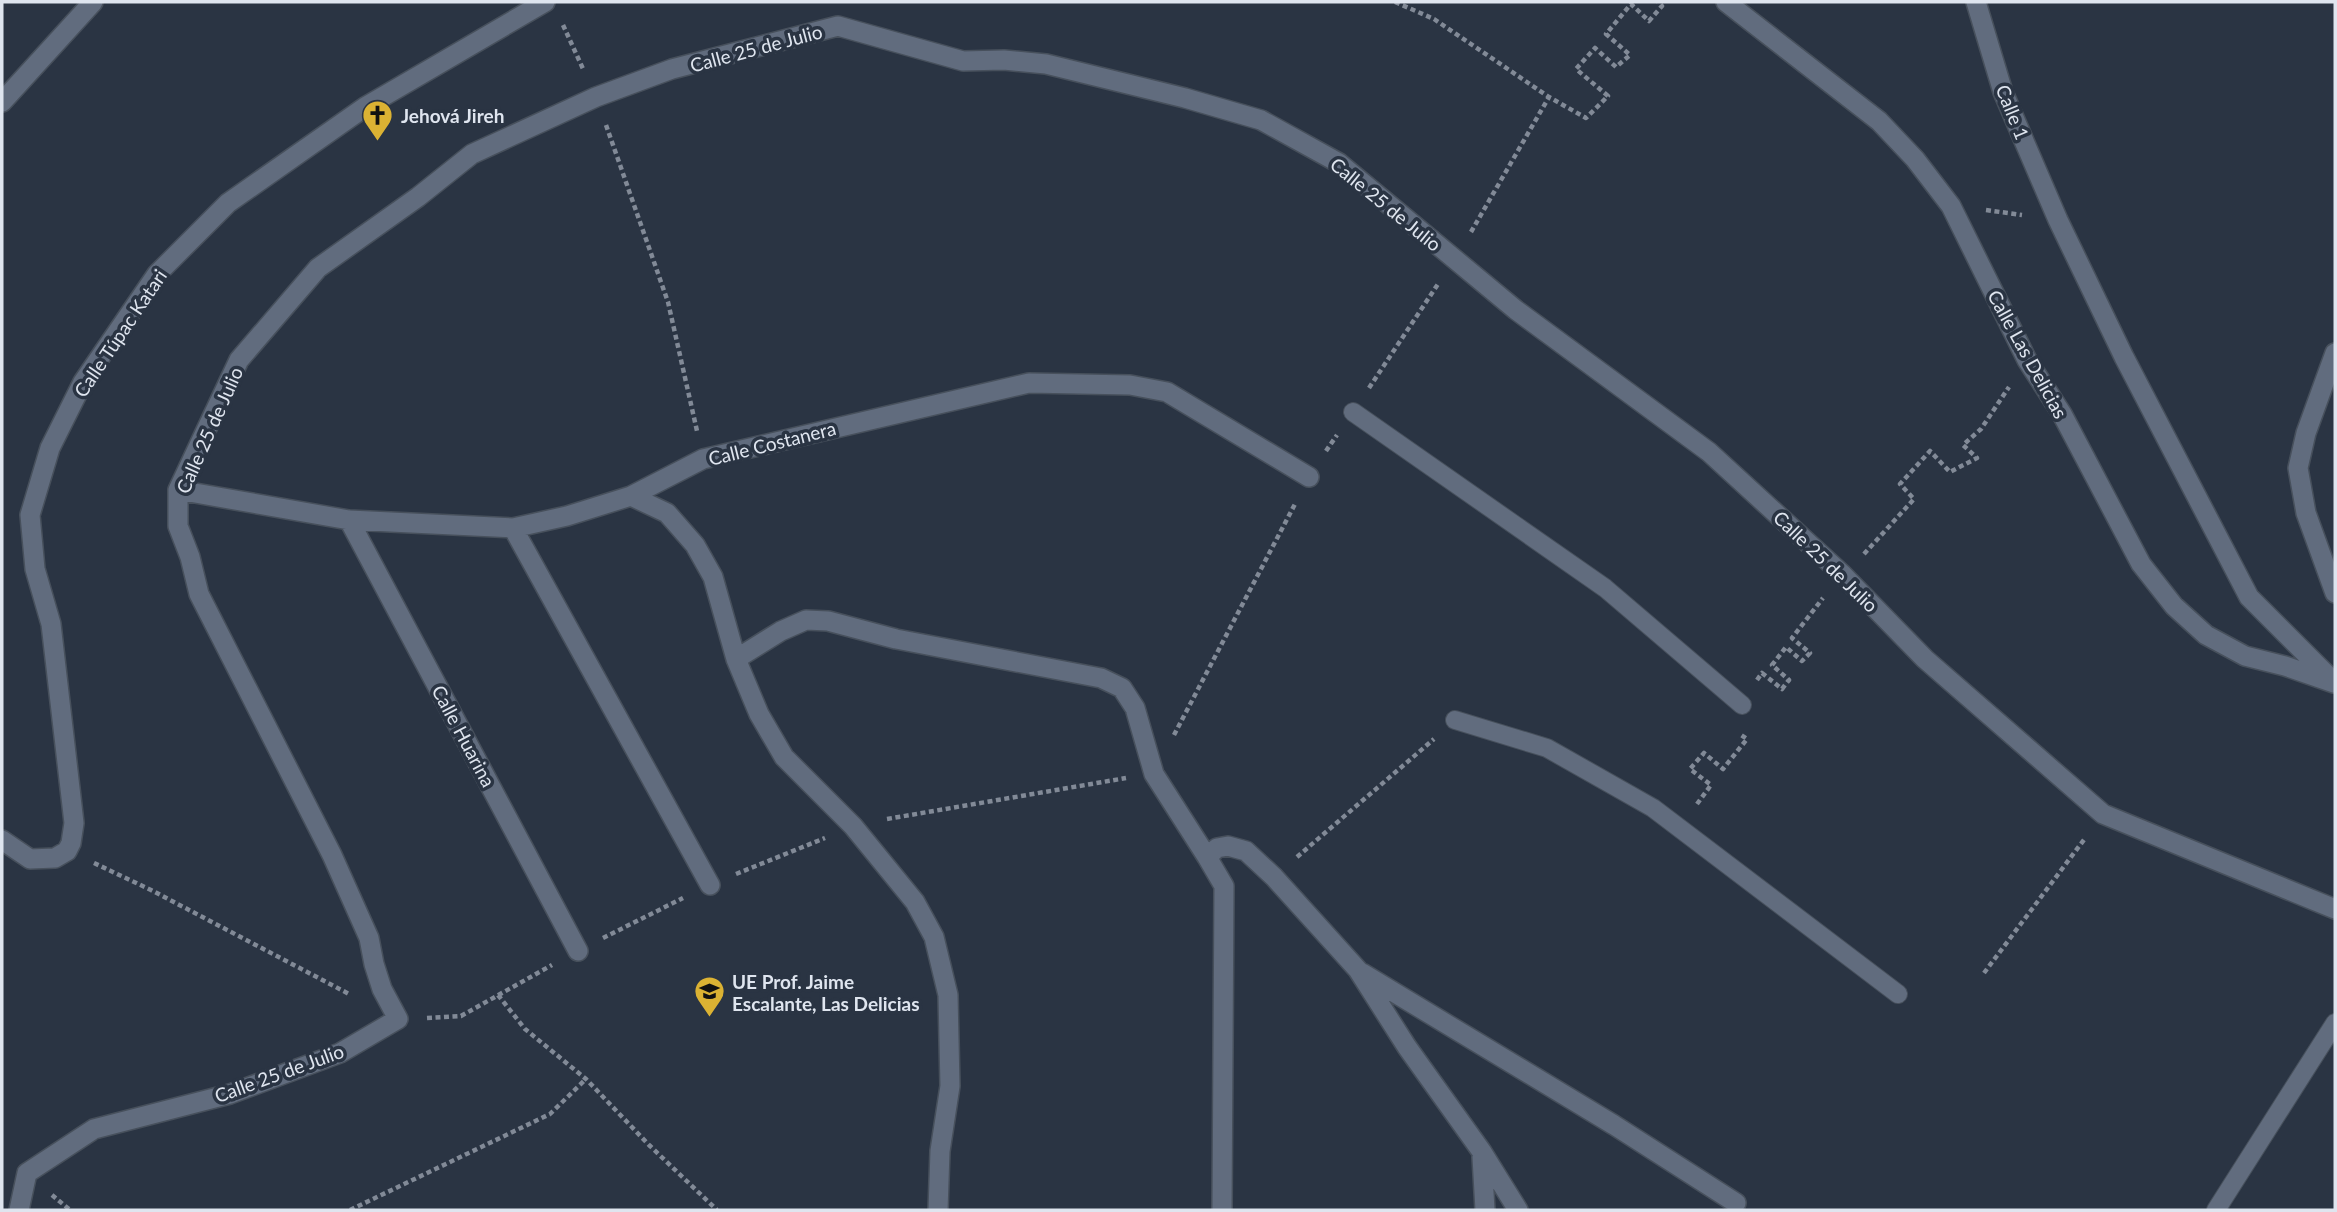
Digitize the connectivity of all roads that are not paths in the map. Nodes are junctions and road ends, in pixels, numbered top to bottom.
1 (93, 2) edge
2 (1726, 2) edge
3 (1976, 2) edge
4 (552, 8) edge
5 (2, 102) edge
6 (2335, 353) edge
7 (1353, 412) road end
8 (1309, 477) road end
9 (178, 490) junction
10 (631, 496) junction
11 (349, 520) junction
12 (513, 527) junction
13 (2335, 593) edge
14 (736, 659) junction
15 (2335, 684) edge
16 (1742, 705) dead end
17 (1455, 720) road end
18 (2, 840) edge
19 (1207, 857) junction
20 (710, 885) road end
21 (2335, 909) edge
22 (578, 951) road end
23 (1358, 970) junction
24 (1898, 994) dead end
25 (2335, 1024) edge
26 (1482, 1152) junction
27 (1736, 1203) dead end
28 (19, 1210) edge
29 (938, 1210) edge
30 (1222, 1210) edge
31 (1485, 1210) edge
32 (1518, 1210) edge
33 (2216, 1210) edge

1 - 5 street
2 - 15 street, Calle Las Delicias
3 - 15 street, Calle 1
4 - 18 street, Calle Túpac Katari
6 - 13 street
7 - 16 lane
8 - 10 street, Calle Costanera
9 - 11 street, Calle Costanera
9 - 21 street, Calle 25 de Julio
9 - 28 street, Calle 25 de Julio
10 - 12 street, Calle Costanera
10 - 14 street
11 - 12 street, Calle Costanera
11 - 22 street, Calle Huarina
12 - 20 street
14 - 19 street
14 - 29 street
17 - 24 lane
19 - 23 street
19 - 30 street
23 - 26 street
23 - 27 street
25 - 33 lane
26 - 31 street
26 - 32 street

